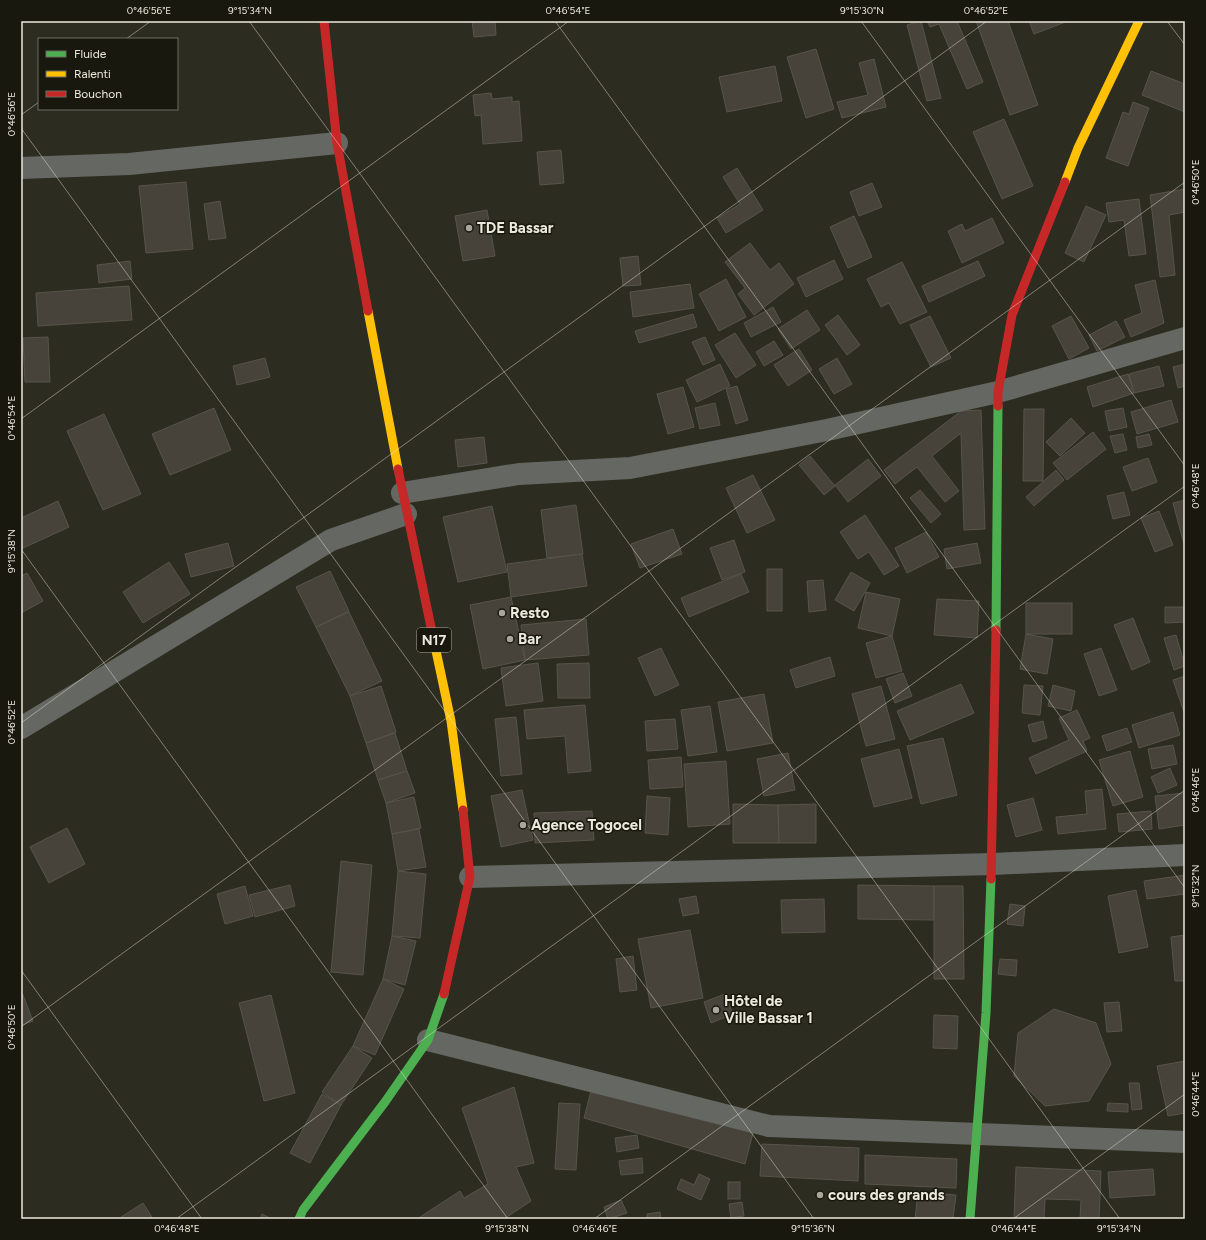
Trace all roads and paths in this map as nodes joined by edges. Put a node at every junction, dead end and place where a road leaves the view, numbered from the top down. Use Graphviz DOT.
graph roads {
  1 [pos="324,21"];
  2 [pos="1138,21"];
  3 [pos="337,143"];
  4 [pos="21,168"];
  5 [pos="1185,338"];
  6 [pos="998,392"];
  7 [pos="402,493"];
  8 [pos="406,514"];
  9 [pos="21,728"];
  10 [pos="1185,855"];
  11 [pos="993,864"];
  12 [pos="470,877"];
  13 [pos="428,1040"];
  14 [pos="979,1133"];
  15 [pos="1185,1142"];
  16 [pos="299,1219"];
  17 [pos="970,1219"];
  1 -- 3 [label="main road, N17"];
  2 -- 6 [label="main road"];
  3 -- 4 [label="street"];
  3 -- 7 [label="main road, N17"];
  5 -- 6 [label="street"];
  6 -- 7 [label="street"];
  6 -- 11 [label="main road"];
  7 -- 8 [label="main road, N17"];
  8 -- 9 [label="street"];
  8 -- 12 [label="main road, N17"];
  10 -- 11 [label="street"];
  11 -- 12 [label="street"];
  11 -- 14 [label="main road"];
  12 -- 13 [label="main road, N17"];
  13 -- 14 [label="street"];
  13 -- 16 [label="main road, N17"];
  14 -- 15 [label="street"];
  14 -- 17 [label="main road"];
}
